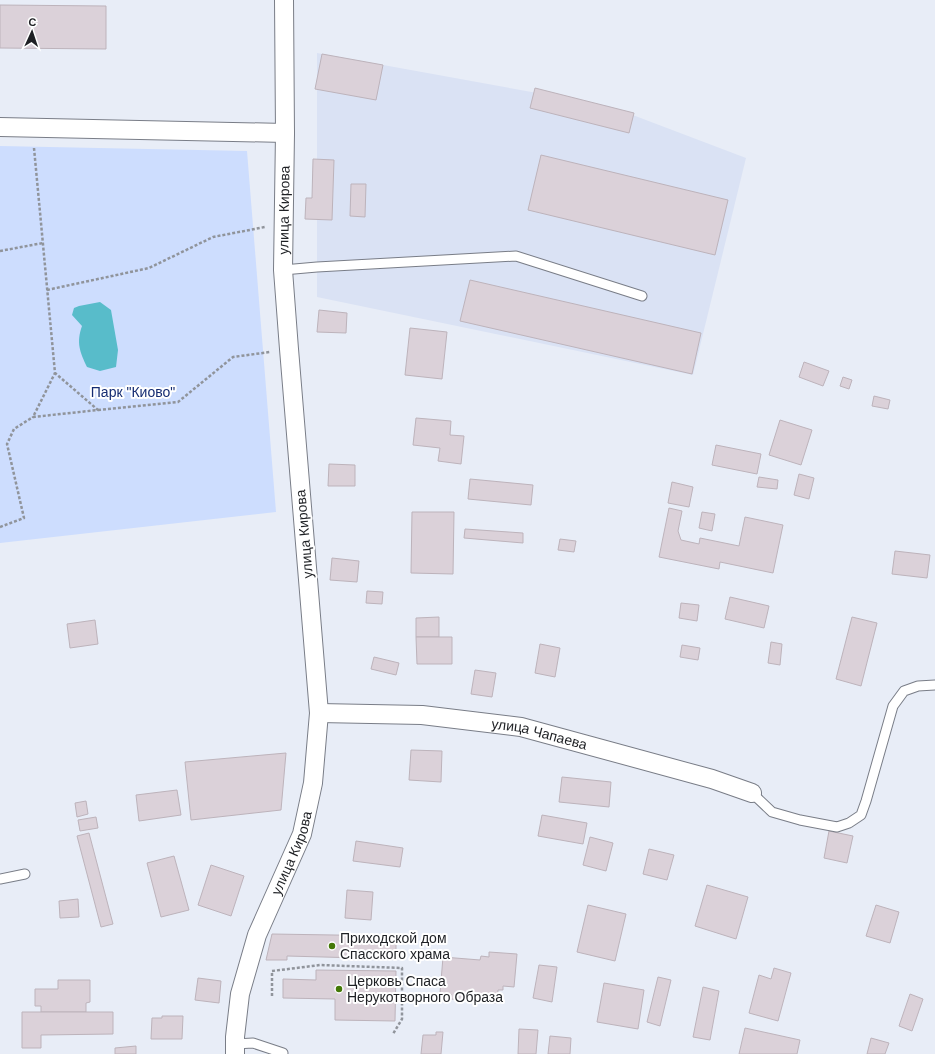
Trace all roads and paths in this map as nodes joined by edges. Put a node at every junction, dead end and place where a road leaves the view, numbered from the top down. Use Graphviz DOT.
graph roads {
  1 [pos="284,0"];
  2 [pos="0,127"];
  3 [pos="32,127"];
  4 [pos="285,133"];
  5 [pos="284,224"];
  6 [pos="43,243"];
  7 [pos="0,251"];
  8 [pos="283,270"];
  9 [pos="47,290"];
  10 [pos="642,296"];
  11 [pos="289,349"];
  12 [pos="55,373"];
  13 [pos="98,410"];
  14 [pos="33,417"];
  15 [pos="0,527"];
  16 [pos="935,685"];
  17 [pos="320,713"];
  18 [pos="752,793"];
  19 [pos="25,874"];
  20 [pos="0,879"];
  21 [pos="272,996"];
  22 [pos="393,1034"];
  23 [pos="235,1049"];
  24 [pos="283,1054"];
  1 -- 4 [label="street, улица Кирова"];
  2 -- 3 [label="street"];
  3 -- 4 [label="street"];
  3 -- 6 [label="path"];
  4 -- 5 [label="street, улица Кирова"];
  5 -- 8 [label="street, улица Кирова"];
  5 -- 9 [label="path"];
  6 -- 7 [label="path"];
  6 -- 9 [label="path"];
  8 -- 10 [label="lane"];
  8 -- 11 [label="street, улица Кирова"];
  9 -- 12 [label="path"];
  11 -- 13 [label="path"];
  11 -- 17 [label="street, улица Кирова"];
  12 -- 13 [label="path"];
  12 -- 14 [label="path"];
  13 -- 14 [label="path"];
  14 -- 15 [label="path"];
  16 -- 18 [label="lane"];
  17 -- 18 [label="street, улица Чапаева"];
  17 -- 23 [label="street, улица Кирова"];
  19 -- 20 [label="lane"];
  21 -- 22 [label="path"];
  23 -- 24 [label="lane"];
}
